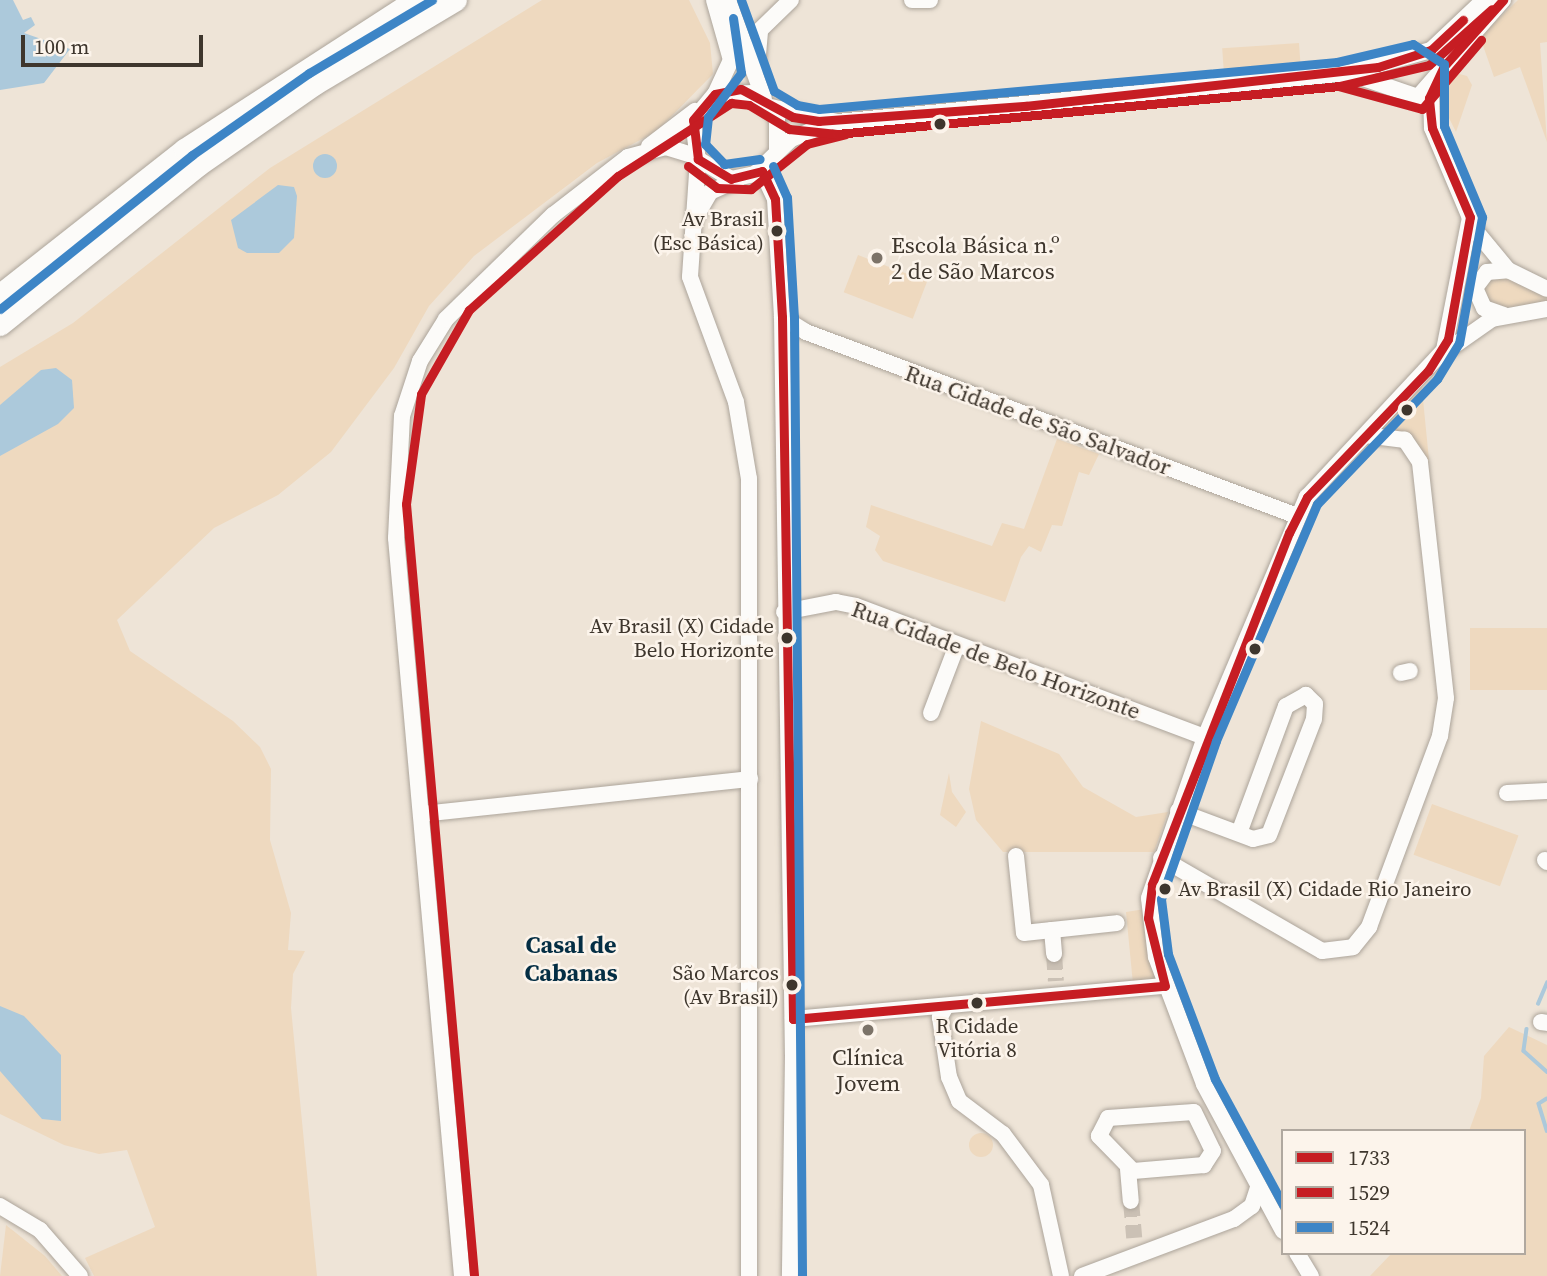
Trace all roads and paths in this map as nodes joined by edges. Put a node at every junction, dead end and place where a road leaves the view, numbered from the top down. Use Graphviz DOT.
graph roads {
  1 [pos="414,0"];
  2 [pos="456,0"];
  3 [pos="715,0"];
  4 [pos="728,0"];
  5 [pos="791,0"];
  6 [pos="912,0"];
  7 [pos="930,0"];
  8 [pos="1484,0"];
  9 [pos="1503,0"];
  10 [pos="1406,59"];
  11 [pos="1348,73"];
  12 [pos="1432,86"];
  13 [pos="1401,93"];
  14 [pos="715,94"];
  15 [pos="765,99"];
  16 [pos="702,104"];
  17 [pos="837,122"];
  18 [pos="777,150"];
  19 [pos="638,153"];
  20 [pos="697,158"];
  21 [pos="762,171"];
  22 [pos="741,179"];
  23 [pos="1470,217"];
  24 [pos="692,225"];
  25 [pos="1508,270"];
  26 [pos="1547,289"];
  27 [pos="0,294"];
  28 [pos="1547,309"];
  29 [pos="1504,315"];
  30 [pos="782,317"];
  31 [pos="0,325"];
  32 [pos="1439,359"];
  33 [pos="1367,435"];
  34 [pos="1297,516"];
  35 [pos="784,612"];
  36 [pos="957,645"];
  37 [pos="931,713"];
  38 [pos="1205,737"];
  39 [pos="750,779"];
  40 [pos="1547,791"];
  41 [pos="1507,793"];
  42 [pos="1178,811"];
  43 [pos="422,814"];
  44 [pos="1239,833"];
  45 [pos="1016,856"];
  46 [pos="1161,858"];
  47 [pos="1117,923"];
  48 [pos="1052,930"];
  49 [pos="1054,954"];
  50 [pos="1165,986"];
  51 [pos="946,1006"];
  52 [pos="793,1019"];
  53 [pos="1128,1168"];
  54 [pos="1258,1188"];
  55 [pos="1131,1202"];
  56 [pos="0,1206"];
  57 [pos="1281,1228"];
  58 [pos="1298,1255"];
  59 [pos="80,1276"];
  60 [pos="462,1276"];
  61 [pos="749,1276"];
  62 [pos="790,1276"];
  63 [pos="1060,1276"];
  64 [pos="1082,1276"];
  65 [pos="1311,1276"];
  1 -- 27 [label="main road"];
  2 -- 31 [label="main road"];
  3 -- 14 [label="street"];
  4 -- 15 [label="street"];
  5 -- 15 [label="street"];
  6 -- 7 [label="street"];
  8 -- 10 [label="street"];
  9 -- 12 [label="street"];
  10 -- 11 [label="street"];
  10 -- 12 [label="street"];
  10 -- 13 [label="street"];
  11 -- 13 [label="street"];
  11 -- 17 [label="street"];
  12 -- 13 [label="street"];
  12 -- 23 [label="street"];
  14 -- 15 [label="street"];
  14 -- 16 [label="street"];
  15 -- 17 [label="street"];
  15 -- 18 [label="street"];
  16 -- 19 [label="street"];
  16 -- 20 [label="street"];
  17 -- 18 [label="street"];
  18 -- 21 [label="street"];
  19 -- 20 [label="street"];
  19 -- 43 [label="street"];
  20 -- 22 [label="street"];
  20 -- 24 [label="street"];
  21 -- 22 [label="street"];
  21 -- 30 [label="street"];
  22 -- 24 [label="street"];
  23 -- 25 [label="street"];
  23 -- 32 [label="street"];
  24 -- 39 [label="street"];
  25 -- 26 [label="street"];
  25 -- 29 [label="street"];
  28 -- 29 [label="street"];
  29 -- 32 [label="street"];
  30 -- 34 [label="street, Rua Cidade de São Salvador"];
  30 -- 35 [label="street"];
  32 -- 33 [label="street"];
  33 -- 34 [label="street"];
  33 -- 46 [label="street"];
  34 -- 38 [label="street"];
  35 -- 36 [label="street, Rua Cidade de Belo Horizonte"];
  35 -- 52 [label="street"];
  36 -- 37 [label="street"];
  36 -- 38 [label="street, Rua Cidade de Belo Horizonte"];
  38 -- 42 [label="street"];
  39 -- 43 [label="street"];
  39 -- 61 [label="street"];
  40 -- 41 [label="street"];
  42 -- 44 [label="street"];
  42 -- 46 [label="street"];
  43 -- 60 [label="street"];
  44 -- 44 [label="street"];
  45 -- 48 [label="street"];
  46 -- 50 [label="street"];
  47 -- 48 [label="street"];
  48 -- 49 [label="street"];
  50 -- 51 [label="street"];
  50 -- 54 [label="street"];
  51 -- 52 [label="street"];
  51 -- 63 [label="street"];
  52 -- 62 [label="street"];
  53 -- 53 [label="street"];
  53 -- 55 [label="street"];
  54 -- 57 [label="street"];
  54 -- 64 [label="street"];
  56 -- 59 [label="street"];
  58 -- 65 [label="street"];
}
